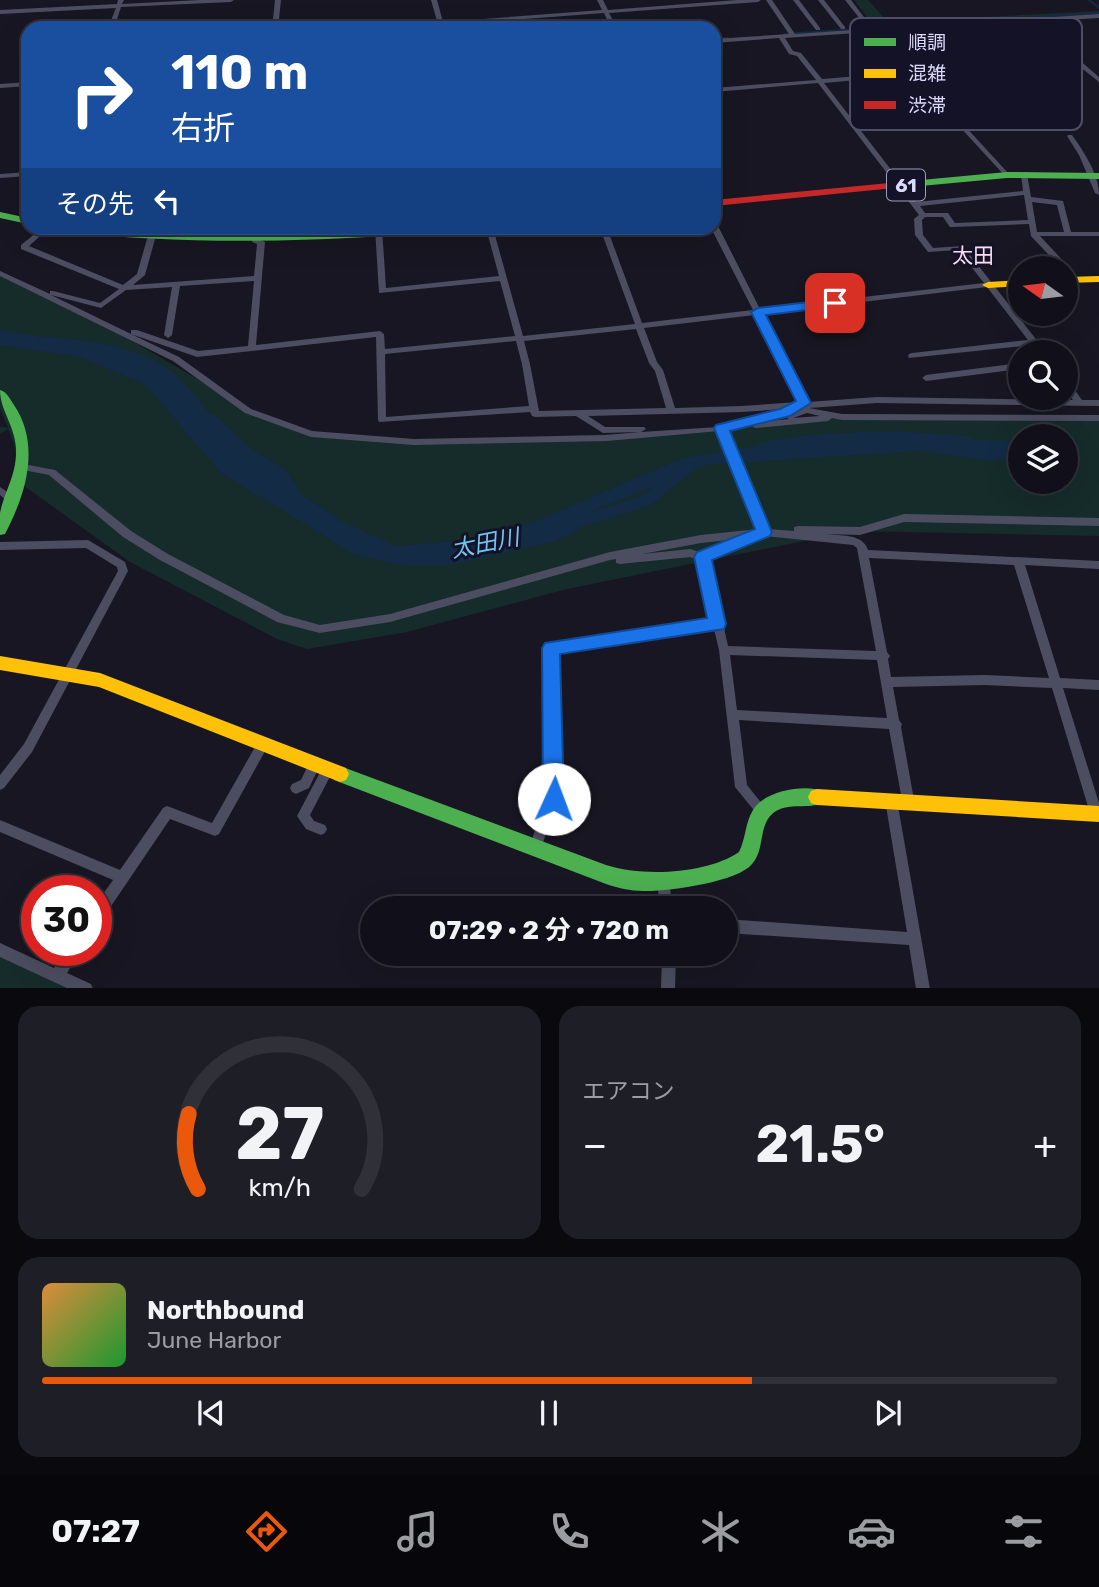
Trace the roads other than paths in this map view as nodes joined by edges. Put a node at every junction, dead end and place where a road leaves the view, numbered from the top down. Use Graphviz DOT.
graph roads {
  1 [pos="231,0"];
  2 [pos="278,0"];
  3 [pos="434,0"];
  4 [pos="600,0"];
  5 [pos="758,0"];
  6 [pos="769,0"];
  7 [pos="796,0"];
  8 [pos="821,0"];
  9 [pos="848,0"];
  10 [pos="120,3"];
  11 [pos="0,12"];
  12 [pos="605,12"];
  13 [pos="1099,16"];
  14 [pos="863,18"];
  15 [pos="1064,18"];
  16 [pos="114,21"];
  17 [pos="276,21"];
  18 [pos="439,21"];
  19 [pos="499,21"];
  20 [pos="610,21"];
  21 [pos="843,27"];
  22 [pos="850,27"];
  23 [pos="818,29"];
  24 [pos="850,30"];
  25 [pos="791,34"];
  26 [pos="781,37"];
  27 [pos="721,41"];
  28 [pos="1082,66"];
  29 [pos="850,78"];
  30 [pos="1099,80"];
  31 [pos="820,81"];
  32 [pos="21,85"];
  33 [pos="0,86"];
  34 [pos="721,89"];
  35 [pos="850,120"];
  36 [pos="858,130"];
  37 [pos="966,130"];
  38 [pos="1070,136"];
  39 [pos="21,174"];
  40 [pos="1024,174"];
  41 [pos="1007,175"];
  42 [pos="0,176"];
  43 [pos="1095,176"];
  44 [pos="901,185"];
  45 [pos="1099,193"];
  46 [pos="1027,196"];
  47 [pos="721,203"];
  48 [pos="915,204"];
  49 [pos="0,215"];
  50 [pos="923,215"];
  51 [pos="21,220"];
  52 [pos="1032,222"];
  53 [pos="1034,234"];
  54 [pos="1068,234"];
  55 [pos="1099,234"];
  56 [pos="38,235"];
  57 [pos="118,235"];
  58 [pos="298,235"];
  59 [pos="378,235"];
  60 [pos="493,235"];
  61 [pos="606,235"];
  62 [pos="719,235"];
  63 [pos="258,237"];
  64 [pos="151,239"];
  65 [pos="1054,256"];
  66 [pos="0,274"];
  67 [pos="258,278"];
  68 [pos="504,278"];
  69 [pos="1099,279"];
  70 [pos="1078,280"];
  71 [pos="176,284"];
  72 [pos="1008,284"];
  73 [pos="988,285"];
  74 [pos="32,288"];
  75 [pos="124,288"];
  76 [pos="758,312"];
  77 [pos="641,325"];
  78 [pos="114,326"];
  79 [pos="168,335"];
  80 [pos="518,338"];
  81 [pos="1031,340"];
  82 [pos="1008,345"];
  83 [pos="251,348"];
  84 [pos="381,352"];
  85 [pos="912,356"];
  86 [pos="1008,368"];
  87 [pos="926,378"];
  88 [pos="0,394"];
  89 [pos="1078,400"];
  90 [pos="804,403"];
  91 [pos="1080,403"];
  92 [pos="1099,403"];
  93 [pos="534,409"];
  94 [pos="671,409"];
  95 [pos="578,413"];
  96 [pos="842,416"];
  97 [pos="1099,418"];
  98 [pos="754,420"];
  99 [pos="722,429"];
  100 [pos="23,467"];
  101 [pos="0,490"];
  102 [pos="13,501"];
  103 [pos="1099,522"];
  104 [pos="0,530"];
  105 [pos="761,531"];
  106 [pos="787,531"];
  107 [pos="0,546"];
  108 [pos="863,554"];
  109 [pos="703,557"];
  110 [pos="598,560"];
  111 [pos="1018,561"];
  112 [pos="1099,565"];
  113 [pos="717,624"];
  114 [pos="724,650"];
  115 [pos="884,656"];
  116 [pos="0,663"];
  117 [pos="67,673"];
  118 [pos="888,682"];
  119 [pos="1055,682"];
  120 [pos="1099,685"];
  121 [pos="733,715"];
  122 [pos="896,724"];
  123 [pos="263,744"];
  124 [pos="321,766"];
  125 [pos="0,784"];
  126 [pos="296,788"];
  127 [pos="891,800"];
  128 [pos="908,800"];
  129 [pos="761,810"];
  130 [pos="1097,813"];
  131 [pos="0,826"];
  132 [pos="321,829"];
  133 [pos="535,849"];
  134 [pos="122,877"];
  135 [pos="663,881"];
  136 [pos="112,892"];
  137 [pos="665,896"];
  138 [pos="738,927"];
  139 [pos="915,939"];
  140 [pos="0,950"];
  141 [pos="63,966"];
  142 [pos="669,966"];
  143 [pos="57,975"];
  144 [pos="84,988"];
  145 [pos="668,988"];
  146 [pos="923,988"];
  1 -- 10 [label="street"];
  2 -- 17 [label="street"];
  3 -- 18 [label="street"];
  4 -- 12 [label="street"];
  5 -- 12 [label="street"];
  6 -- 25 [label="street"];
  7 -- 23 [label="street"];
  8 -- 21 [label="street"];
  9 -- 14 [label="street"];
  10 -- 11 [label="street"];
  10 -- 16 [label="street"];
  12 -- 19 [label="street"];
  12 -- 20 [label="street"];
  13 -- 15 [label="street"];
  21 -- 22 [label="street"];
  21 -- 23 [label="street"];
  23 -- 25 [label="street"];
  24 -- 25 [label="street"];
  25 -- 26 [label="street"];
  26 -- 27 [label="street"];
  26 -- 31 [label="street"];
  28 -- 30 [label="street"];
  29 -- 31 [label="street"];
  31 -- 34 [label="street"];
  31 -- 35 [label="street"];
  32 -- 33 [label="street"];
  36 -- 44 [label="street"];
  37 -- 41 [label="street"];
  38 -- 43 [label="street"];
  39 -- 42 [label="street"];
  40 -- 41 [label="main road, 61"];
  40 -- 43 [label="main road, 61"];
  40 -- 46 [label="street"];
  41 -- 44 [label="main road, 61"];
  43 -- 45 [label="street"];
  44 -- 47 [label="main road, 61"];
  44 -- 48 [label="street"];
  46 -- 48 [label="street"];
  46 -- 52 [label="street"];
  46 -- 54 [label="street"];
  48 -- 50 [label="street"];
  49 -- 51 [label="main road"];
  50 -- 52 [label="street"];
  50 -- 73 [label="street"];
  52 -- 53 [label="street"];
  53 -- 54 [label="street"];
  53 -- 65 [label="street"];
  54 -- 55 [label="street"];
  56 -- 75 [label="street"];
  57 -- 64 [label="main road"];
  58 -- 63 [label="main road"];
  59 -- 68 [label="street"];
  60 -- 68 [label="street"];
  61 -- 77 [label="street"];
  62 -- 76 [label="street"];
  63 -- 64 [label="main road"];
  63 -- 67 [label="street"];
  64 -- 75 [label="street"];
  66 -- 74 [label="street"];
  67 -- 71 [label="street"];
  67 -- 83 [label="street"];
  68 -- 80 [label="street"];
  69 -- 70 [label="main road"];
  71 -- 75 [label="street"];
  71 -- 79 [label="street"];
  72 -- 73 [label="main road"];
  73 -- 76 [label="street"];
  73 -- 81 [label="street"];
  74 -- 75 [label="street"];
  74 -- 78 [label="street"];
  76 -- 77 [label="street"];
  76 -- 90 [label="street"];
  77 -- 80 [label="street"];
  77 -- 94 [label="street"];
  78 -- 83 [label="street"];
  78 -- 99 [label="street"];
  80 -- 84 [label="street"];
  80 -- 93 [label="street"];
  82 -- 85 [label="street"];
  83 -- 84 [label="street"];
  84 -- 93 [label="street"];
  86 -- 87 [label="street"];
  88 -- 100 [label="main road"];
  89 -- 91 [label="street"];
  90 -- 91 [label="street"];
  90 -- 94 [label="street"];
  90 -- 98 [label="street"];
  91 -- 92 [label="street"];
  93 -- 95 [label="street"];
  94 -- 95 [label="street"];
  95 -- 99 [label="street"];
  96 -- 97 [label="street"];
  96 -- 98 [label="street"];
  96 -- 99 [label="street"];
  98 -- 99 [label="street"];
  99 -- 105 [label="street"];
  100 -- 102 [label="main road"];
  100 -- 110 [label="street"];
  101 -- 102 [label="street"];
  102 -- 104 [label="main road"];
  103 -- 106 [label="street"];
  105 -- 106 [label="street"];
  105 -- 109 [label="street"];
  105 -- 110 [label="street"];
  106 -- 108 [label="street"];
  107 -- 117 [label="street"];
  108 -- 111 [label="street"];
  108 -- 115 [label="street"];
  109 -- 110 [label="street"];
  109 -- 113 [label="street"];
  111 -- 112 [label="street"];
  111 -- 119 [label="street"];
  113 -- 114 [label="street"];
  113 -- 133 [label="street"];
  114 -- 115 [label="street"];
  114 -- 121 [label="street"];
  115 -- 118 [label="street"];
  116 -- 117 [label="main road"];
  117 -- 123 [label="main road"];
  117 -- 125 [label="street"];
  118 -- 119 [label="street"];
  118 -- 122 [label="street"];
  119 -- 120 [label="street"];
  119 -- 130 [label="street"];
  121 -- 122 [label="street"];
  121 -- 129 [label="street"];
  122 -- 128 [label="street"];
  123 -- 124 [label="main road"];
  123 -- 134 [label="street"];
  124 -- 126 [label="street"];
  124 -- 132 [label="street"];
  124 -- 133 [label="main road"];
  127 -- 128 [label="main road"];
  127 -- 129 [label="main road"];
  127 -- 139 [label="street"];
  128 -- 130 [label="main road"];
  129 -- 135 [label="main road"];
  131 -- 134 [label="street"];
  133 -- 135 [label="main road"];
  134 -- 136 [label="street"];
  135 -- 137 [label="street"];
  138 -- 139 [label="street"];
  139 -- 146 [label="street"];
  140 -- 143 [label="street"];
  141 -- 143 [label="street"];
  142 -- 145 [label="street"];
  143 -- 144 [label="street"];
}
